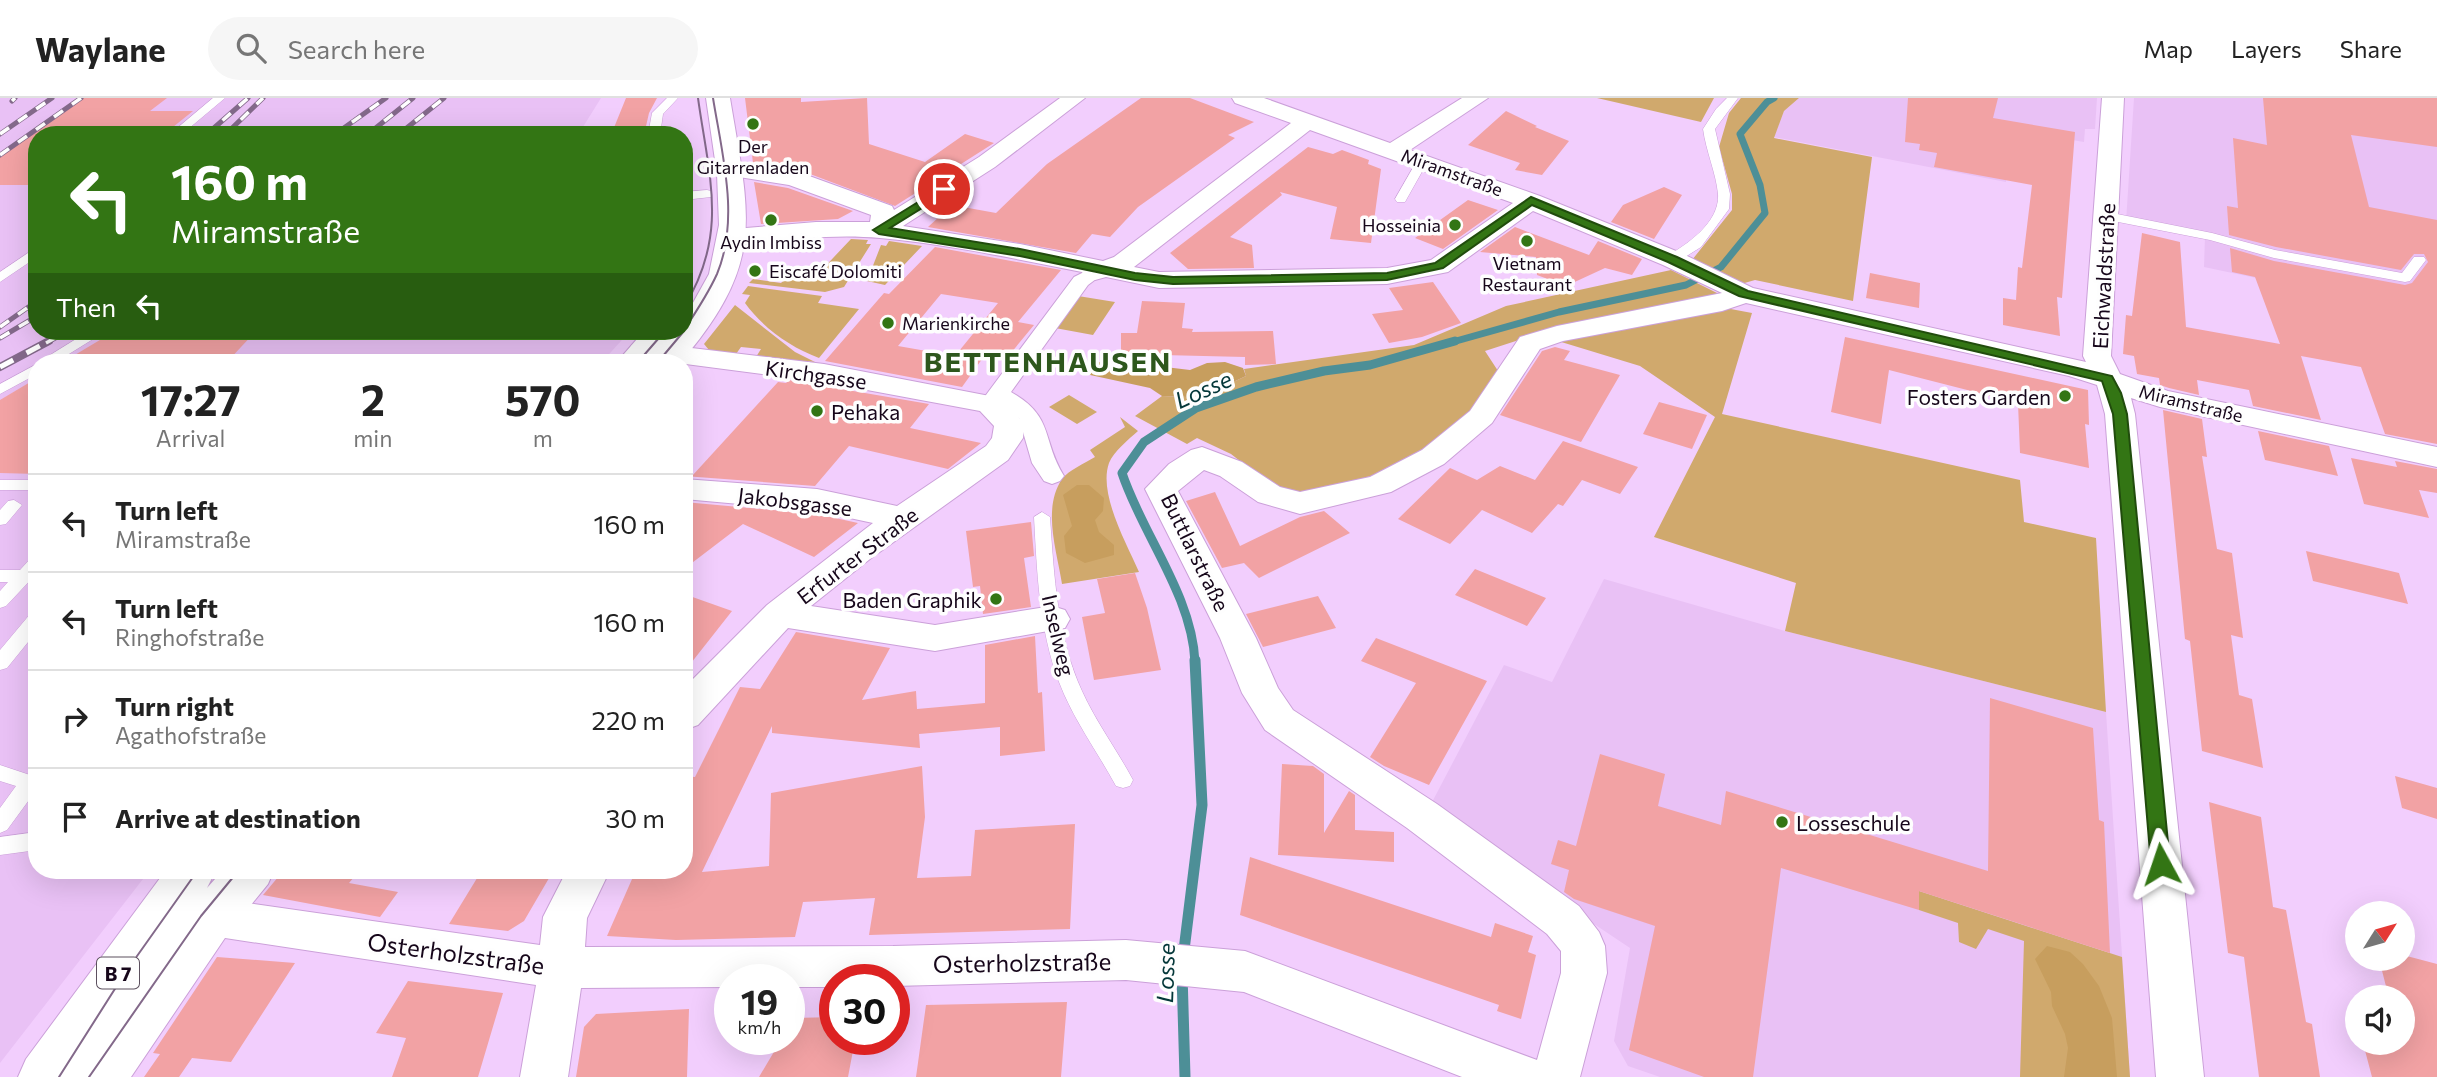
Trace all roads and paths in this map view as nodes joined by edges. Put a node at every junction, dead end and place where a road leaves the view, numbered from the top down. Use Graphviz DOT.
graph roads {
  1 [pos="220,98"];
  2 [pos="673,98"];
  3 [pos="692,98"];
  4 [pos="718,98"];
  5 [pos="1074,98"];
  6 [pos="1243,98"];
  7 [pos="1477,98"];
  8 [pos="1733,98"];
  9 [pos="2113,98"];
  10 [pos="1307,121"];
  11 [pos="185,126"];
  12 [pos="656,126"];
  13 [pos="1392,150"];
  14 [pos="1422,161"];
  15 [pos="728,169"];
  16 [pos="696,195"];
  17 [pos="1401,199"];
  18 [pos="1531,201"];
  19 [pos="2107,216"];
  20 [pos="879,230"];
  21 [pos="720,238"];
  22 [pos="28,258"];
  23 [pos="2419,260"];
  24 [pos="1678,262"];
  25 [pos="1098,271"];
  26 [pos="0,278"];
  27 [pos="693,285"];
  28 [pos="1738,291"];
  29 [pos="693,313"];
  30 [pos="84,340"];
  31 [pos="650,347"];
  32 [pos="60,354"];
  33 [pos="28,373"];
  34 [pos="2107,378"];
  35 [pos="0,390"];
  36 [pos="993,399"];
  37 [pos="2437,457"];
  38 [pos="1052,476"];
  39 [pos="0,485"];
  40 [pos="28,485"];
  41 [pos="693,490"];
  42 [pos="14,505"];
  43 [pos="1042,517"];
  44 [pos="905,519"];
  45 [pos="0,520"];
  46 [pos="28,572"];
  47 [pos="0,576"];
  48 [pos="24,576"];
  49 [pos="0,602"];
  50 [pos="780,614"];
  51 [pos="1052,619"];
  52 [pos="28,629"];
  53 [pos="0,663"];
  54 [pos="693,704"];
  55 [pos="0,773"];
  56 [pos="1124,780"];
  57 [pos="28,781"];
  58 [pos="28,788"];
  59 [pos="0,824"];
  60 [pos="28,842"];
  61 [pos="0,846"];
  62 [pos="186,879"];
  63 [pos="244,879"];
  64 [pos="584,879"];
  65 [pos="161,911"];
  66 [pos="212,917"];
  67 [pos="561,968"];
  68 [pos="45,1077"];
  69 [pos="100,1077"];
  70 [pos="544,1077"];
  71 [pos="1522,1077"];
  72 [pos="1556,1077"];
  73 [pos="2180,1077"];
  1 -- 11 [label="lane"];
  2 -- 12 [label="lane"];
  3 -- 16 [label="main road"];
  4 -- 15 [label="main road"];
  5 -- 20 [label="street"];
  6 -- 10 [label="street, Miramstraße"];
  7 -- 13 [label="street, Miramstraße"];
  8 -- 24 [label="lane"];
  9 -- 19 [label="street, Eichwaldstraße"];
  10 -- 13 [label="street, Miramstraße"];
  10 -- 25 [label="street"];
  13 -- 14 [label="street, Miramstraße"];
  14 -- 17 [label="lane"];
  14 -- 18 [label="street, Miramstraße"];
  15 -- 20 [label="street"];
  15 -- 21 [label="main road"];
  16 -- 21 [label="main road"];
  18 -- 24 [label="street, Miramstraße"];
  18 -- 25 [label="street"];
  19 -- 23 [label="lane"];
  19 -- 34 [label="street, Eichwaldstraße"];
  20 -- 21 [label="street"];
  20 -- 25 [label="street"];
  21 -- 27 [label="main road"];
  21 -- 29 [label="main road"];
  22 -- 26 [label="lane"];
  24 -- 28 [label="street, Miramstraße"];
  25 -- 36 [label="street"];
  28 -- 34 [label="street, Miramstraße"];
  28 -- 72 [label="street, Buttlarstraße"];
  30 -- 32 [label="lane"];
  31 -- 36 [label="street, Kirchgasse"];
  33 -- 35 [label="lane"];
  34 -- 37 [label="street, Miramstraße"];
  34 -- 73 [label="street, Eichwaldstraße"];
  36 -- 38 [label="street"];
  36 -- 44 [label="street, Erfurter Straße"];
  39 -- 40 [label="lane"];
  41 -- 44 [label="street, Jakobsgasse"];
  42 -- 45 [label="lane"];
  43 -- 51 [label="lane, Inselweg"];
  44 -- 50 [label="street, Erfurter Straße"];
  46 -- 48 [label="lane"];
  47 -- 48 [label="lane"];
  48 -- 49 [label="lane"];
  50 -- 51 [label="street"];
  50 -- 54 [label="street, Erfurter Straße"];
  51 -- 56 [label="lane, Inselweg"];
  52 -- 53 [label="lane"];
  55 -- 57 [label="lane"];
  58 -- 59 [label="lane"];
  60 -- 61 [label="lane"];
  62 -- 65 [label="main road, B 7"];
  63 -- 66 [label="main road, B 7"];
  64 -- 67 [label="street"];
  65 -- 66 [label="main road"];
  65 -- 68 [label="main road, B 7"];
  66 -- 67 [label="street, Osterholzstraße"];
  66 -- 69 [label="main road, B 7"];
  67 -- 70 [label="street"];
  67 -- 71 [label="street, Osterholzstraße"];
}
